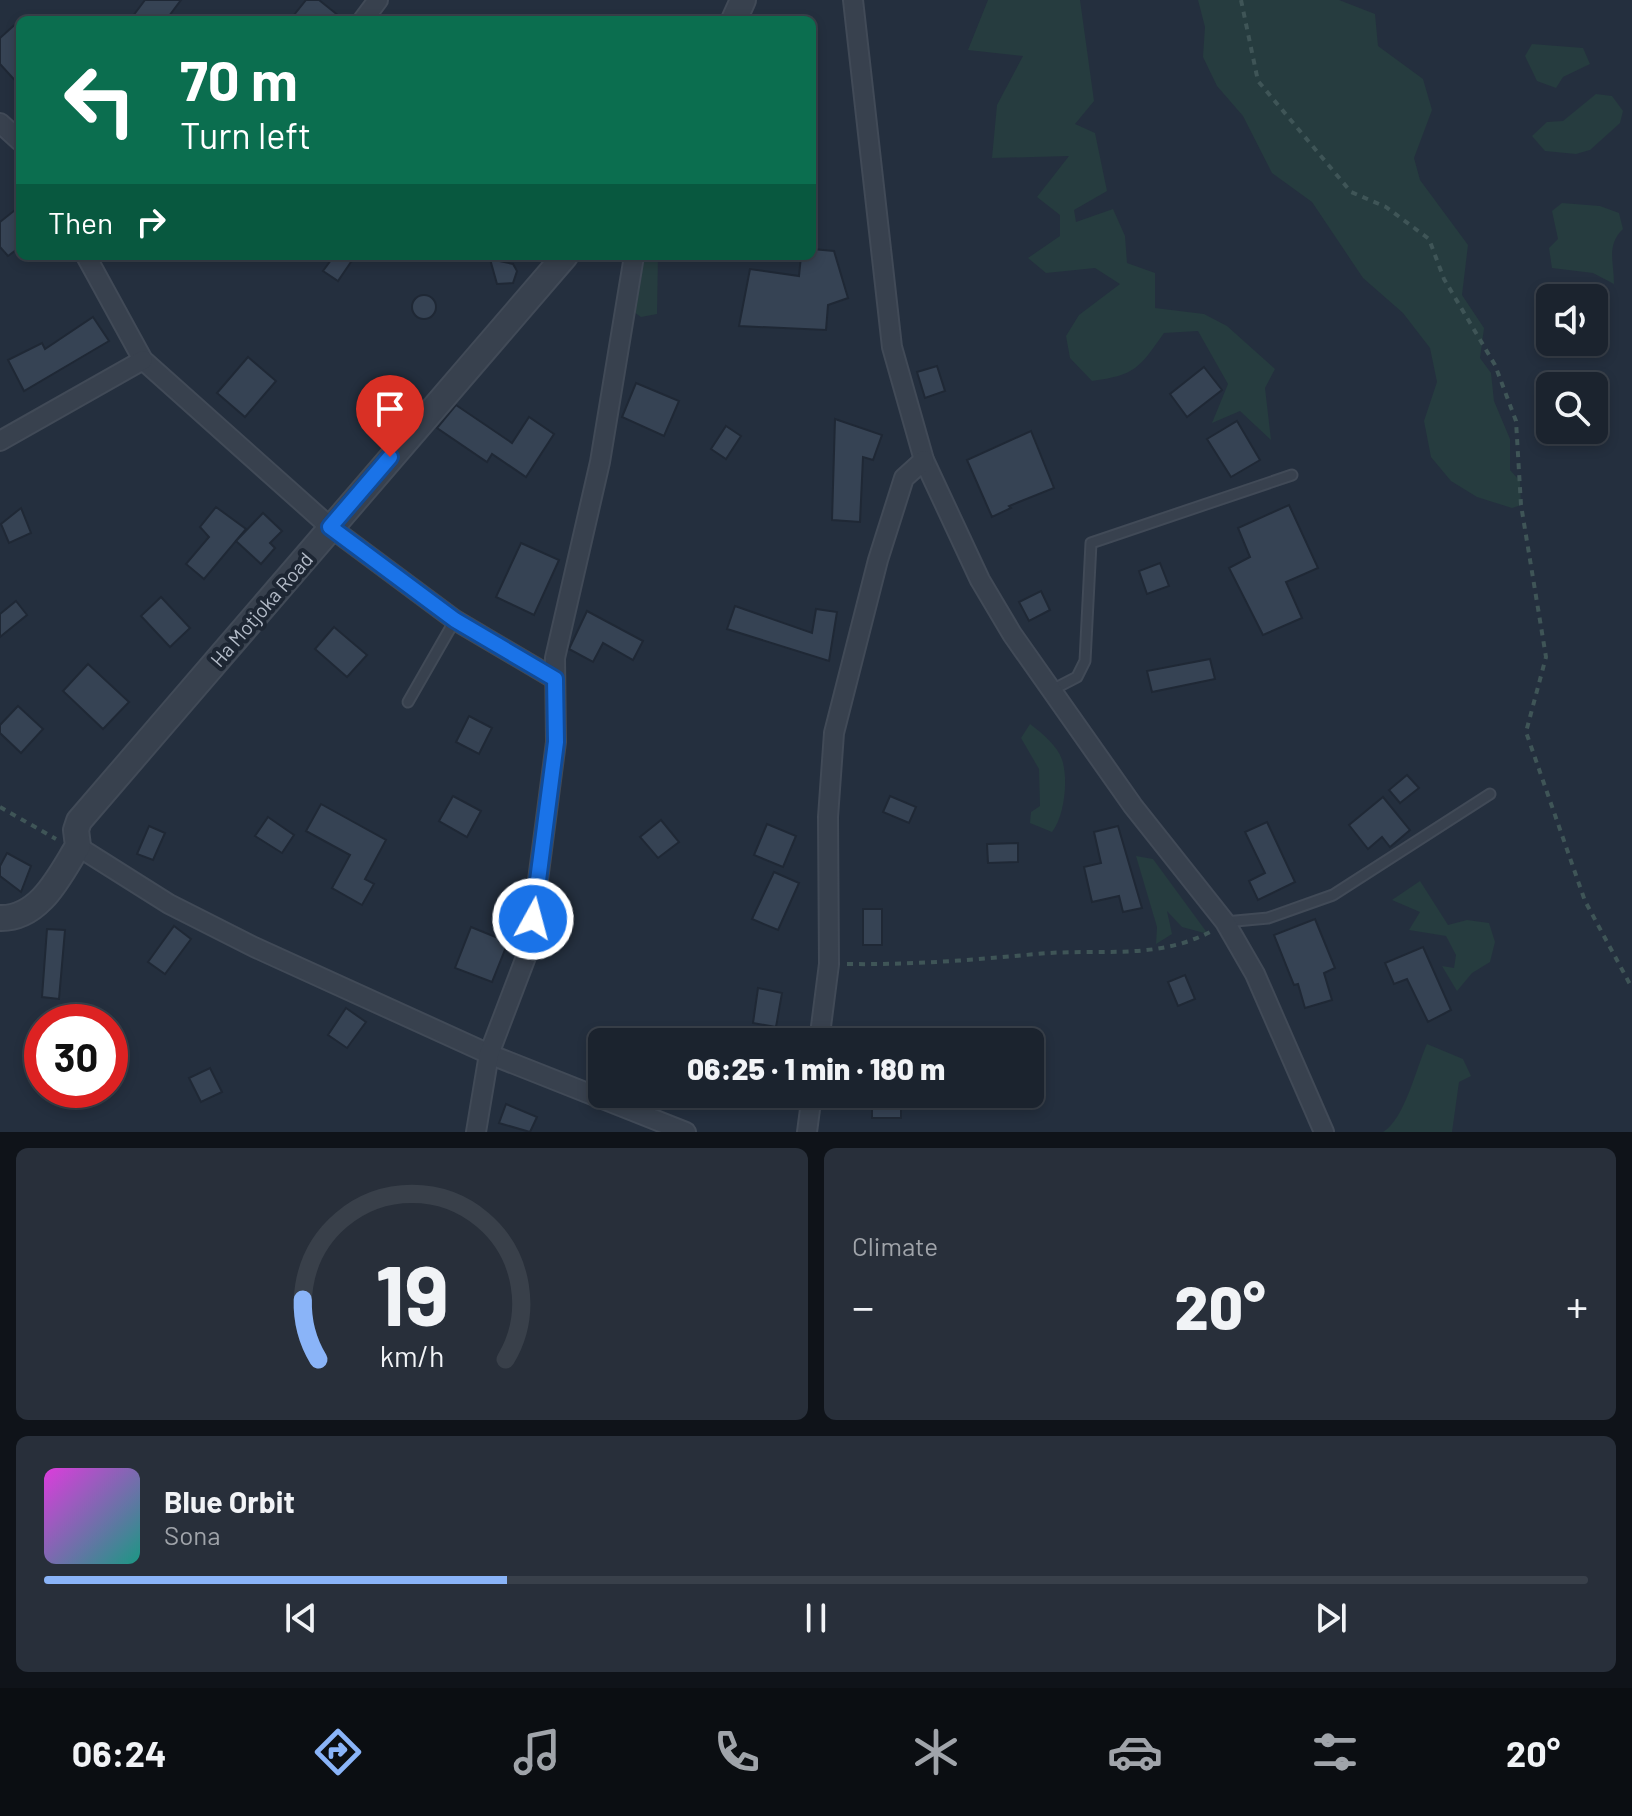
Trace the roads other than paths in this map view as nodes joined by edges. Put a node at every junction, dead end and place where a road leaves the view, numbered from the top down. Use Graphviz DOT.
graph roads {
  1 [pos="853,0"];
  2 [pos="0,123"];
  3 [pos="16,137"];
  4 [pos="88,260"];
  5 [pos="562,260"];
  6 [pos="633,260"];
  7 [pos="143,360"];
  8 [pos="0,441"];
  9 [pos="924,460"];
  10 [pos="1292,475"];
  11 [pos="330,527"];
  12 [pos="455,620"];
  13 [pos="555,679"];
  14 [pos="1050,691"];
  15 [pos="408,702"];
  16 [pos="1490,794"];
  17 [pos="77,846"];
  18 [pos="0,918"];
  19 [pos="1225,922"];
  20 [pos="821,1028"];
  21 [pos="489,1054"];
  22 [pos="810,1108"];
  23 [pos="476,1132"];
  24 [pos="686,1132"];
  25 [pos="807,1132"];
  26 [pos="1324,1132"];
  1 -- 9 [label="street"];
  2 -- 3 [label="street"];
  4 -- 7 [label="street"];
  5 -- 11 [label="street, Ha Motjoka Road"];
  6 -- 13 [label="street"];
  7 -- 8 [label="street"];
  7 -- 11 [label="street"];
  9 -- 14 [label="street"];
  9 -- 20 [label="street"];
  10 -- 14 [label="lane"];
  11 -- 12 [label="street"];
  11 -- 17 [label="street, Ha Motjoka Road"];
  12 -- 13 [label="street"];
  12 -- 15 [label="lane"];
  13 -- 21 [label="street"];
  14 -- 19 [label="street"];
  16 -- 19 [label="lane"];
  17 -- 18 [label="street, Ha Motjoka Road"];
  17 -- 21 [label="street"];
  19 -- 26 [label="street"];
  21 -- 23 [label="street"];
  21 -- 24 [label="street"];
  22 -- 25 [label="street"];
}
